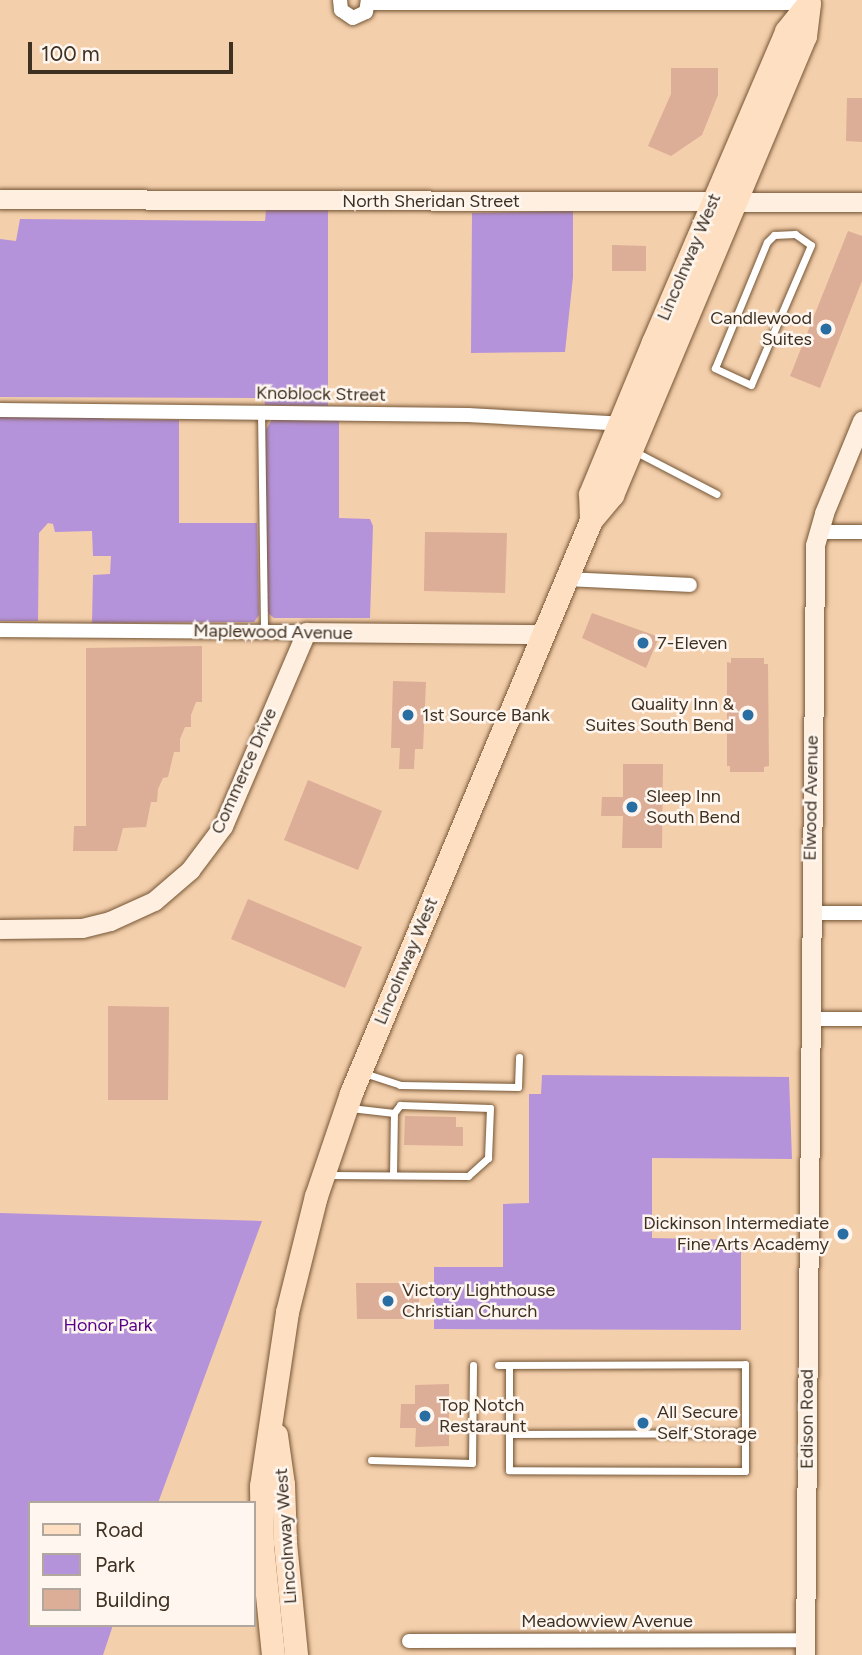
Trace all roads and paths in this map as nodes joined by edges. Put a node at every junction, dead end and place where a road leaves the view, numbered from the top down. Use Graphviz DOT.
graph roads {
  1 [pos="340,0"];
  2 [pos="810,1"];
  3 [pos="368,2"];
  4 [pos="0,199"];
  5 [pos="724,201"];
  6 [pos="862,202"];
  7 [pos="795,234"];
  8 [pos="0,410"];
  9 [pos="261,412"];
  10 [pos="862,421"];
  11 [pos="630,424"];
  12 [pos="631,449"];
  13 [pos="717,494"];
  14 [pos="591,520"];
  15 [pos="818,532"];
  16 [pos="862,532"];
  17 [pos="568,579"];
  18 [pos="690,585"];
  19 [pos="0,630"];
  20 [pos="264,631"];
  21 [pos="306,632"];
  22 [pos="545,634"];
  23 [pos="810,913"];
  24 [pos="862,913"];
  25 [pos="0,929"];
  26 [pos="810,1019"];
  27 [pos="862,1019"];
  28 [pos="519,1057"];
  29 [pos="360,1072"];
  30 [pos="346,1108"];
  31 [pos="394,1113"];
  32 [pos="323,1175"];
  33 [pos="393,1175"];
  34 [pos="809,1184"];
  35 [pos="498,1364"];
  36 [pos="509,1364"];
  37 [pos="473,1365"];
  38 [pos="273,1418"];
  39 [pos="745,1433"];
  40 [pos="509,1434"];
  41 [pos="371,1460"];
  42 [pos="409,1641"];
  43 [pos="805,1648"];
  44 [pos="273,1655"];
  45 [pos="296,1655"];
  1 -- 3 [label="street"];
  2 -- 3 [label="street"];
  2 -- 5 [label="main road, Lincolnway West"];
  4 -- 5 [label="street, North Sheridan Street"];
  5 -- 6 [label="street, North Sheridan Street"];
  5 -- 11 [label="main road, Lincolnway West"];
  7 -- 7 [label="lane"];
  8 -- 9 [label="street, Knoblock Street"];
  9 -- 11 [label="street, Knoblock Street"];
  9 -- 20 [label="lane"];
  10 -- 15 [label="street, Elwood Avenue"];
  11 -- 12 [label="main road, Lincolnway West"];
  11 -- 14 [label="main road, Lincolnway West"];
  12 -- 13 [label="lane"];
  12 -- 14 [label="main road, Lincolnway West"];
  14 -- 17 [label="main road, Lincolnway West"];
  15 -- 16 [label="street"];
  15 -- 23 [label="street, Elwood Avenue"];
  17 -- 18 [label="street"];
  17 -- 22 [label="main road, Lincolnway West"];
  19 -- 20 [label="street, Maplewood Avenue"];
  20 -- 21 [label="street, Maplewood Avenue"];
  21 -- 22 [label="street, Maplewood Avenue"];
  21 -- 25 [label="street, Commerce Drive"];
  22 -- 29 [label="main road, Lincolnway West"];
  23 -- 24 [label="street"];
  23 -- 26 [label="street, Elwood Avenue"];
  26 -- 27 [label="street"];
  26 -- 34 [label="street, Elwood Avenue"];
  28 -- 29 [label="lane"];
  29 -- 30 [label="main road, Lincolnway West"];
  30 -- 31 [label="lane"];
  30 -- 32 [label="main road, Lincolnway West"];
  31 -- 33 [label="lane"];
  31 -- 33 [label="lane"];
  32 -- 33 [label="lane"];
  32 -- 38 [label="main road, Lincolnway West"];
  34 -- 43 [label="street, Edison Road"];
  35 -- 36 [label="lane"];
  36 -- 39 [label="lane"];
  36 -- 40 [label="lane"];
  37 -- 41 [label="lane"];
  38 -- 44 [label="main road, Lincolnway West"];
  38 -- 45 [label="main road, Lincolnway West"];
  39 -- 40 [label="lane"];
  39 -- 40 [label="lane"];
  42 -- 43 [label="street, Meadowview Avenue"];
}
